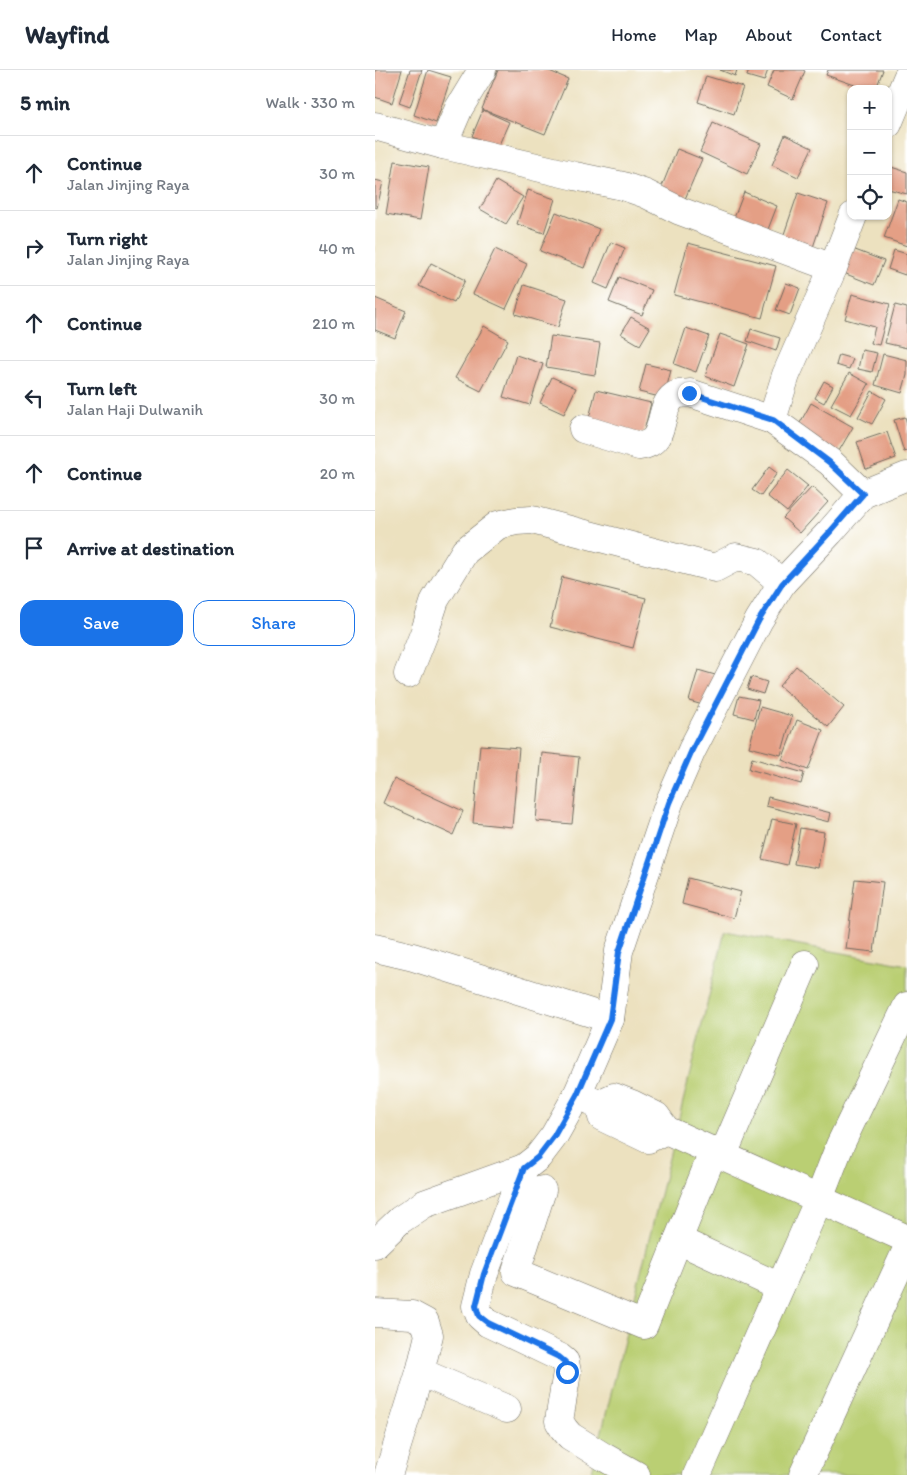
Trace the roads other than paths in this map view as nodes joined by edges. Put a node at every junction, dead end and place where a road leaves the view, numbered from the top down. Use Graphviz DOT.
graph roads {
  1 [pos="482,70"];
  2 [pos="907,78"];
  3 [pos="892,116"];
  4 [pos="375,126"];
  5 [pos="892,128"];
  6 [pos="907,135"];
  7 [pos="443,145"];
  8 [pos="851,220"];
  9 [pos="833,268"];
  10 [pos="773,420"];
  11 [pos="583,429"];
  12 [pos="907,476"];
  13 [pos="863,494"];
  14 [pos="782,584"];
  15 [pos="408,674"];
  16 [pos="375,948"];
  17 [pos="805,964"];
  18 [pos="907,1006"];
  19 [pos="610,1019"];
  20 [pos="588,1100"];
  21 [pos="719,1153"];
  22 [pos="524,1168"];
  23 [pos="542,1190"];
  24 [pos="819,1199"];
  25 [pos="907,1239"];
  26 [pos="678,1240"];
  27 [pos="375,1244"];
  28 [pos="907,1249"];
  29 [pos="780,1287"];
  30 [pos="375,1313"];
  31 [pos="420,1372"];
  32 [pos="507,1409"];
  33 [pos="388,1475"];
  34 [pos="636,1475"];
  35 [pos="697,1475"];
  36 [pos="803,1475"];
  1 -- 7 [label="street"];
  2 -- 3 [label="street"];
  4 -- 7 [label="street"];
  5 -- 6 [label="street"];
  7 -- 9 [label="street"];
  8 -- 9 [label="street"];
  9 -- 10 [label="street"];
  10 -- 11 [label="street"];
  10 -- 13 [label="street"];
  12 -- 13 [label="street"];
  13 -- 14 [label="street"];
  14 -- 15 [label="street"];
  14 -- 19 [label="street"];
  16 -- 19 [label="street"];
  17 -- 21 [label="street"];
  18 -- 24 [label="street"];
  19 -- 20 [label="street"];
  20 -- 21 [label="street"];
  20 -- 22 [label="street"];
  21 -- 24 [label="street"];
  21 -- 26 [label="street"];
  22 -- 27 [label="street"];
  22 -- 34 [label="street"];
  23 -- 26 [label="street"];
  24 -- 25 [label="street"];
  24 -- 29 [label="street"];
  26 -- 29 [label="street"];
  28 -- 36 [label="street"];
  29 -- 35 [label="street"];
  30 -- 31 [label="street"];
  31 -- 32 [label="street"];
  31 -- 33 [label="street"];
}
